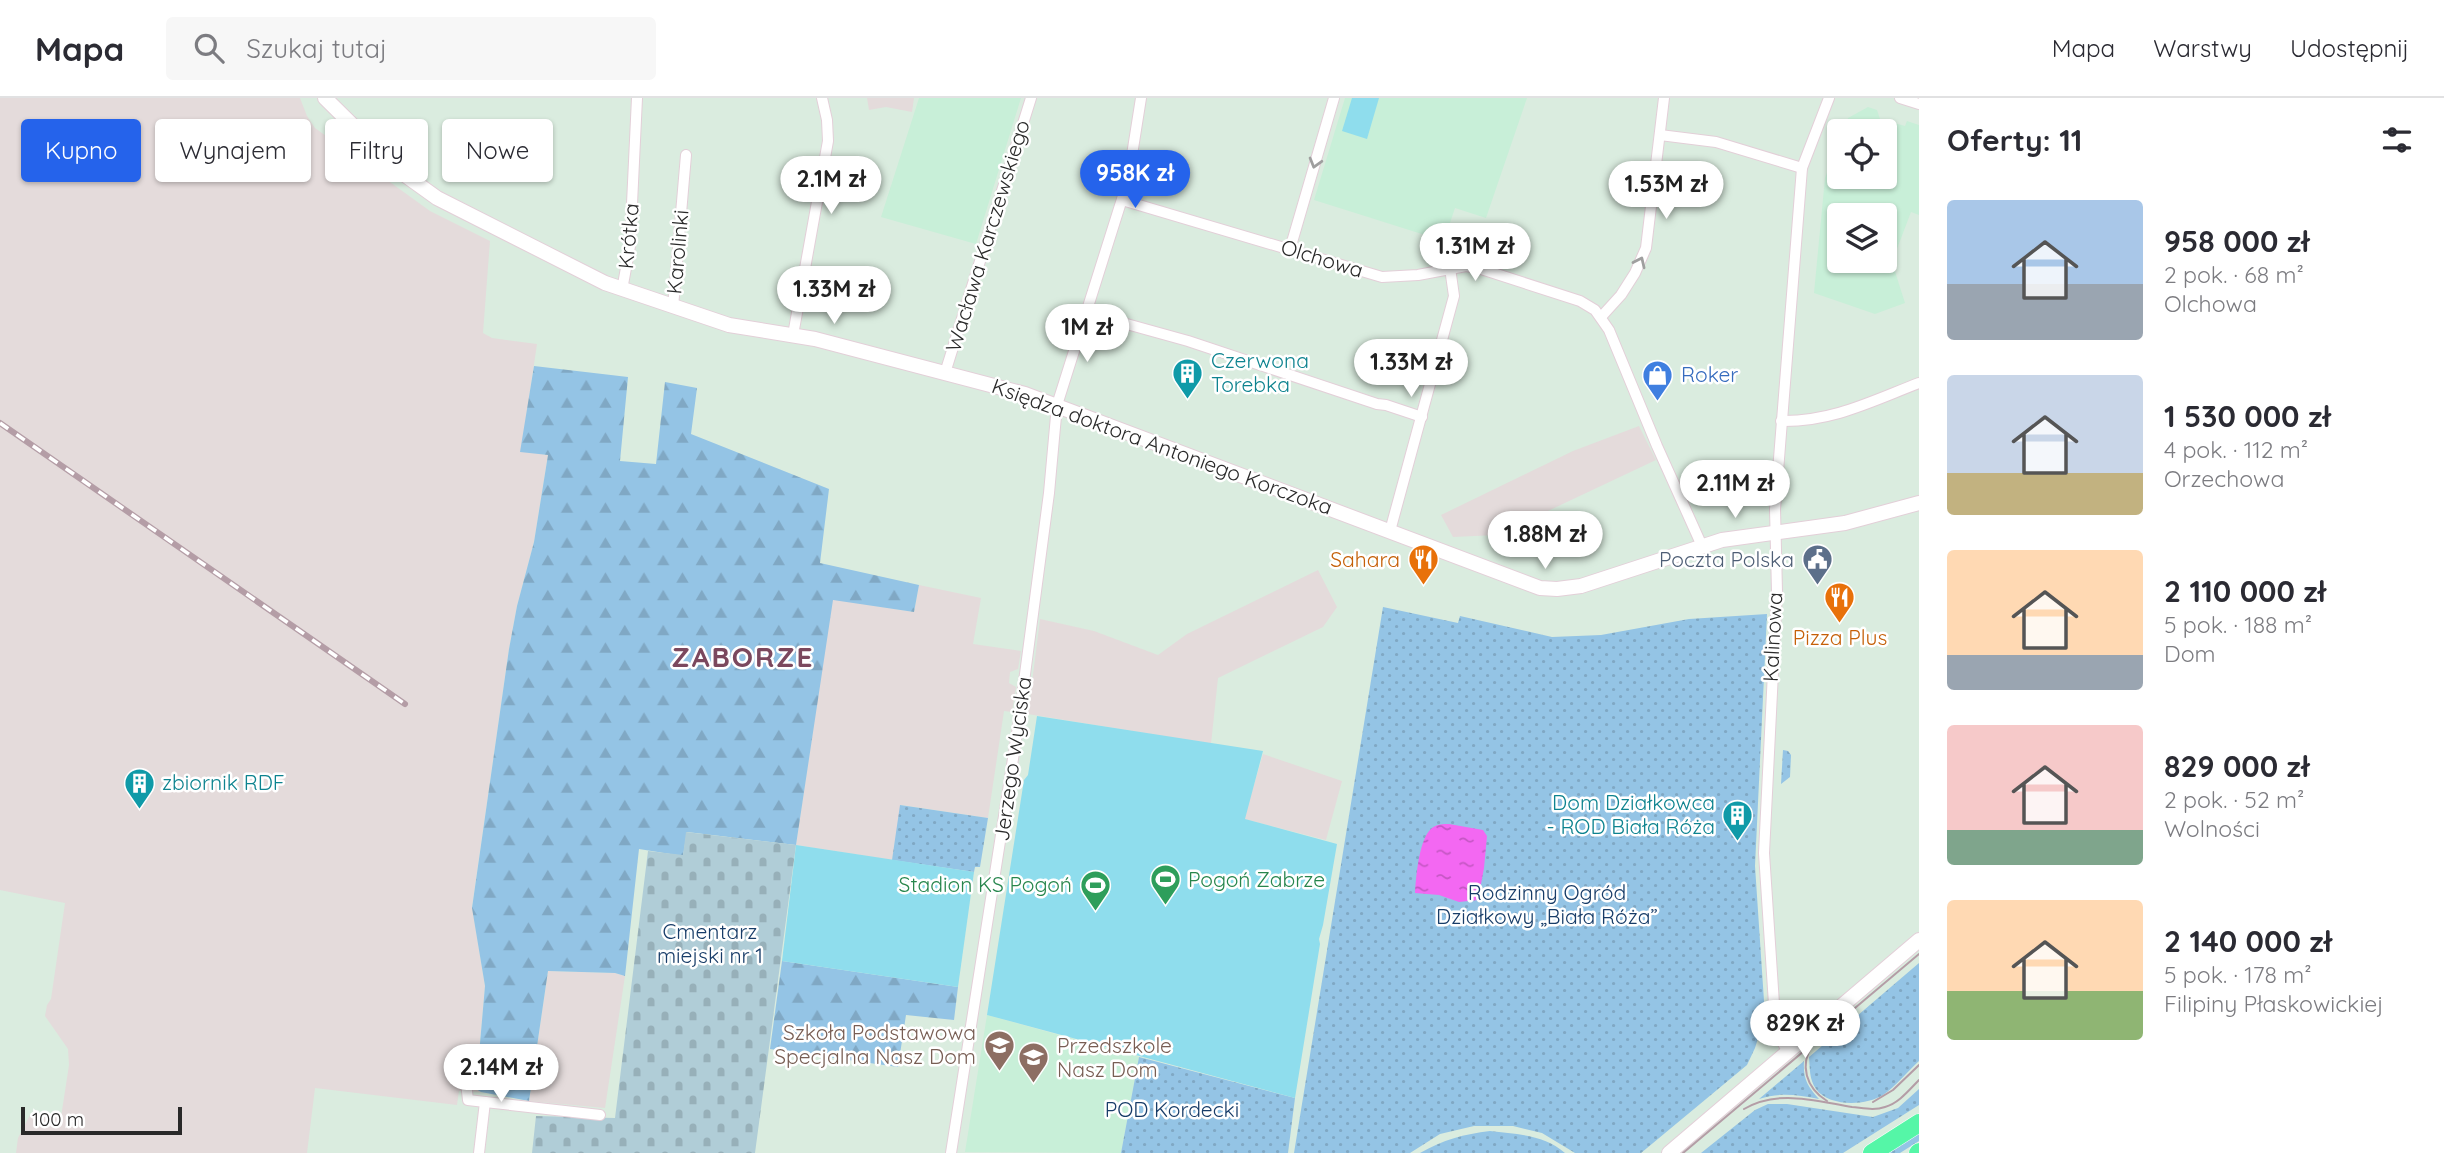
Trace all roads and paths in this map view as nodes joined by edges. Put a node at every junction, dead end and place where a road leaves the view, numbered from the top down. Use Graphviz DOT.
graph roads {
  1 [pos="326,98"];
  2 [pos="637,98"];
  3 [pos="822,98"];
  4 [pos="1031,98"];
  5 [pos="1141,98"];
  6 [pos="1334,98"];
  7 [pos="1664,98"];
  8 [pos="1829,98"];
  9 [pos="1900,98"];
  10 [pos="1919,104"];
  11 [pos="1660,135"];
  12 [pos="686,155"];
  13 [pos="1802,168"];
  14 [pos="1122,200"];
  15 [pos="1290,249"];
  16 [pos="1450,268"];
  17 [pos="622,290"];
  18 [pos="673,307"];
  19 [pos="1087,313"];
  20 [pos="1601,317"];
  21 [pos="793,335"];
  22 [pos="945,373"];
  23 [pos="1919,383"];
  24 [pos="1057,405"];
  25 [pos="1423,417"];
  26 [pos="1781,421"];
  27 [pos="1919,503"];
  28 [pos="1390,531"];
  29 [pos="1774,532"];
  30 [pos="1702,546"];
  31 [pos="1919,940"];
  32 [pos="1788,1052"];
  33 [pos="467,1091"];
  34 [pos="485,1102"];
  35 [pos="600,1115"];
  36 [pos="1919,1123"];
  37 [pos="478,1153"];
  38 [pos="951,1153"];
  39 [pos="1669,1153"];
  40 [pos="1872,1153"];
  1 -- 17 [label="street, Księdza doktora Antoniego Korczoka"];
  2 -- 17 [label="street, Krótka"];
  3 -- 21 [label="street"];
  4 -- 22 [label="street, Wacława Karczewskiego"];
  5 -- 14 [label="street, Jerzego Wyciska"];
  6 -- 15 [label="street, one-way"];
  7 -- 11 [label="street"];
  8 -- 13 [label="street, Kalinowa"];
  9 -- 10 [label="street"];
  11 -- 13 [label="street"];
  20 -- 11 [label="street, one-way"];
  12 -- 18 [label="street, Karolinki"];
  13 -- 26 [label="street, Kalinowa"];
  14 -- 15 [label="street, Olchowa"];
  14 -- 19 [label="street, Jerzego Wyciska"];
  15 -- 16 [label="street, Olchowa"];
  16 -- 20 [label="street, Olchowa"];
  16 -- 25 [label="street"];
  17 -- 18 [label="street, Księdza doktora Antoniego Korczoka"];
  18 -- 21 [label="street, Księdza doktora Antoniego Korczoka"];
  19 -- 24 [label="street, Jerzego Wyciska"];
  19 -- 25 [label="street"];
  20 -- 30 [label="street, Olchowa"];
  21 -- 22 [label="street, Księdza doktora Antoniego Korczoka"];
  22 -- 24 [label="street, Księdza doktora Antoniego Korczoka"];
  23 -- 26 [label="street"];
  24 -- 28 [label="street, Księdza doktora Antoniego Korczoka"];
  24 -- 38 [label="street, Jerzego Wyciska"];
  25 -- 28 [label="street"];
  26 -- 29 [label="street, Kalinowa"];
  27 -- 29 [label="street, Księdza doktora Antoniego Korczoka"];
  28 -- 30 [label="street, Księdza doktora Antoniego Korczoka"];
  29 -- 30 [label="street, Księdza doktora Antoniego Korczoka"];
  29 -- 32 [label="street, Kalinowa"];
  31 -- 32 [label="street"];
  32 -- 39 [label="street"];
  33 -- 34 [label="street"];
  34 -- 35 [label="street"];
  34 -- 37 [label="street"];
  36 -- 40 [label="main road"];
}
